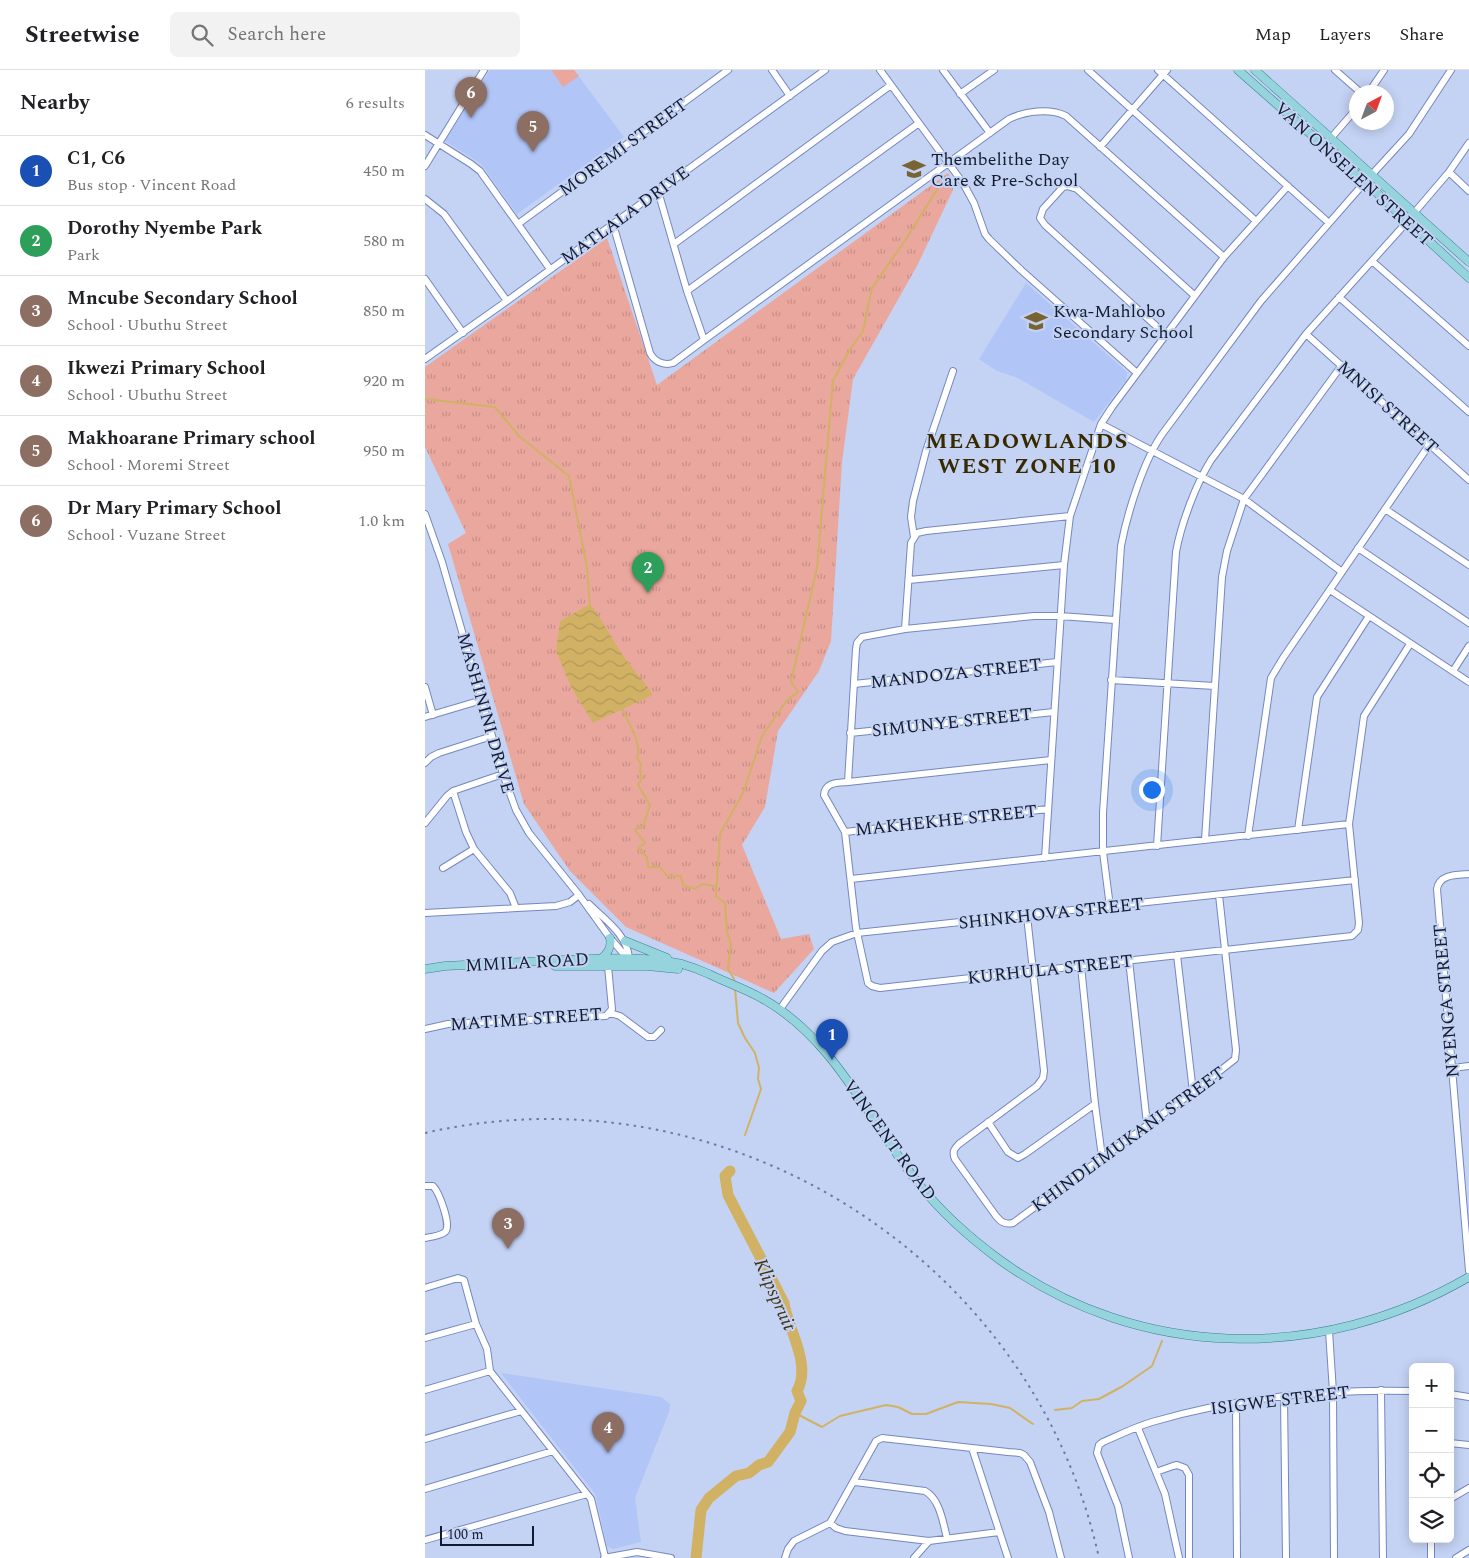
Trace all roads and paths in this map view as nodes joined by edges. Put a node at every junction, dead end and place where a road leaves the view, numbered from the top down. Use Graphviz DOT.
graph roads {
  1 [pos="484,70"];
  2 [pos="728,70"];
  3 [pos="772,70"];
  4 [pos="825,70"];
  5 [pos="880,70"];
  6 [pos="943,70"];
  7 [pos="994,70"];
  8 [pos="1088,70"];
  9 [pos="1239,70"];
  10 [pos="1255,70"];
  11 [pos="1335,70"];
  12 [pos="1383,70"];
  13 [pos="1451,70"];
  14 [pos="1163,71"];
  15 [pos="891,84"];
  16 [pos="1352,85"];
  17 [pos="1373,85"];
  18 [pos="960,94"];
  19 [pos="791,96"];
  20 [pos="1132,110"];
  21 [pos="1349,117"];
  22 [pos="919,123"];
  23 [pos="990,133"];
  24 [pos="425,135"];
  25 [pos="1331,138"];
  26 [pos="439,143"];
  27 [pos="1469,143"];
  28 [pos="1100,146"];
  29 [pos="948,163"];
  30 [pos="425,166"];
  31 [pos="1449,172"];
  32 [pos="1372,174"];
  33 [pos="1365,182"];
  34 [pos="1288,186"];
  35 [pos="1469,190"];
  36 [pos="658,191"];
  37 [pos="425,198"];
  38 [pos="1414,213"];
  39 [pos="1256,221"];
  40 [pos="1407,222"];
  41 [pos="1329,223"];
  42 [pos="518,224"];
  43 [pos="613,224"];
  44 [pos="674,244"];
  45 [pos="1224,257"];
  46 [pos="1372,261"];
  47 [pos="1469,262"];
  48 [pos="550,269"];
  49 [pos="1469,278"];
  50 [pos="425,279"];
  51 [pos="687,292"];
  52 [pos="1195,296"];
  53 [pos="1339,297"];
  54 [pos="507,301"];
  55 [pos="463,332"];
  56 [pos="1307,334"];
  57 [pos="1166,335"];
  58 [pos="704,340"];
  59 [pos="1469,346"];
  60 [pos="425,359"];
  61 [pos="1342,365"];
  62 [pos="953,371"];
  63 [pos="1137,373"];
  64 [pos="1469,412"];
  65 [pos="1101,424"];
  66 [pos="1429,445"];
  67 [pos="1151,451"];
  68 [pos="1201,476"];
  69 [pos="1469,480"];
  70 [pos="1244,499"];
  71 [pos="1385,509"];
  72 [pos="425,514"];
  73 [pos="1070,516"];
  74 [pos="914,537"];
  75 [pos="1358,548"];
  76 [pos="1064,565"];
  77 [pos="1469,565"];
  78 [pos="1342,572"];
  79 [pos="909,580"];
  80 [pos="1330,590"];
  81 [pos="1061,616"];
  82 [pos="1369,616"];
  83 [pos="1115,620"];
  84 [pos="1469,623"];
  85 [pos="905,630"];
  86 [pos="1410,644"];
  87 [pos="1469,646"];
  88 [pos="1057,662"];
  89 [pos="1453,671"];
  90 [pos="1111,680"];
  91 [pos="1469,682"];
  92 [pos="854,684"];
  93 [pos="1166,684"];
  94 [pos="1215,686"];
  95 [pos="425,687"];
  96 [pos="482,700"];
  97 [pos="1054,712"];
  98 [pos="433,715"];
  99 [pos="425,718"];
  100 [pos="850,733"];
  101 [pos="492,736"];
  102 [pos="1051,760"];
  103 [pos="425,763"];
  104 [pos="503,774"];
  105 [pos="848,782"];
  106 [pos="453,791"];
  107 [pos="1048,809"];
  108 [pos="425,823"];
  109 [pos="1349,824"];
  110 [pos="1298,830"];
  111 [pos="845,832"];
  112 [pos="1249,836"];
  113 [pos="1205,840"];
  114 [pos="1157,846"];
  115 [pos="474,849"];
  116 [pos="1103,852"];
  117 [pos="1045,858"];
  118 [pos="443,868"];
  119 [pos="1469,874"];
  120 [pos="851,879"];
  121 [pos="1355,880"];
  122 [pos="579,895"];
  123 [pos="1219,895"];
  124 [pos="1110,907"];
  125 [pos="516,908"];
  126 [pos="425,913"];
  127 [pos="1027,916"];
  128 [pos="857,934"];
  129 [pos="611,938"];
  130 [pos="625,941"];
  131 [pos="1225,950"];
  132 [pos="1177,955"];
  133 [pos="629,958"];
  134 [pos="601,959"];
  135 [pos="1129,960"];
  136 [pos="678,963"];
  137 [pos="476,966"];
  138 [pos="609,966"];
  139 [pos="622,966"];
  140 [pos="1081,966"];
  141 [pos="670,967"];
  142 [pos="425,969"];
  143 [pos="1033,971"];
  144 [pos="425,973"];
  145 [pos="707,974"];
  146 [pos="780,1009"];
  147 [pos="610,1013"];
  148 [pos="425,1029"];
  149 [pos="661,1030"];
  150 [pos="1469,1066"];
  151 [pos="1452,1068"];
  152 [pos="1193,1092"];
  153 [pos="1095,1104"];
  154 [pos="988,1122"];
  155 [pos="1147,1124"];
  156 [pos="1103,1157"];
  157 [pos="425,1186"];
  158 [pos="425,1238"];
  159 [pos="1469,1275"];
  160 [pos="425,1288"];
  161 [pos="476,1324"];
  162 [pos="1329,1331"];
  163 [pos="425,1338"];
  164 [pos="490,1371"];
  165 [pos="425,1390"];
  166 [pos="1381,1390"];
  167 [pos="1409,1391"];
  168 [pos="1333,1392"];
  169 [pos="1454,1395"];
  170 [pos="1284,1397"];
  171 [pos="1469,1397"];
  172 [pos="1236,1403"];
  173 [pos="521,1412"];
  174 [pos="1138,1428"];
  175 [pos="425,1439"];
  176 [pos="1454,1443"];
  177 [pos="1469,1445"];
  178 [pos="972,1448"];
  179 [pos="553,1451"];
  180 [pos="1157,1472"];
  181 [pos="855,1482"];
  182 [pos="1469,1488"];
  183 [pos="425,1489"];
  184 [pos="587,1494"];
  185 [pos="1452,1498"];
  186 [pos="830,1523"];
  187 [pos="999,1532"];
  188 [pos="947,1538"];
  189 [pos="425,1540"];
  190 [pos="929,1541"];
  191 [pos="1431,1543"];
  192 [pos="1469,1550"];
  193 [pos="604,1558"];
  194 [pos="670,1558"];
  195 [pos="785,1558"];
  196 [pos="914,1558"];
  197 [pos="1008,1558"];
  198 [pos="1061,1558"];
  199 [pos="1129,1558"];
  200 [pos="1179,1558"];
  201 [pos="1189,1558"];
  202 [pos="1237,1558"];
  203 [pos="1286,1558"];
  204 [pos="1334,1558"];
  205 [pos="1383,1558"];
  206 [pos="1431,1558"];
  207 [pos="1456,1558"];
  1 -- 26 [label="street"];
  2 -- 42 [label="street, MOREMI STREET"];
  3 -- 19 [label="street"];
  4 -- 19 [label="street, MATLALA DRIVE"];
  5 -- 15 [label="street"];
  6 -- 18 [label="street"];
  7 -- 18 [label="street"];
  8 -- 20 [label="street"];
  9 -- 33 [label="main road, VAN ONSELEN STREET"];
  10 -- 25 [label="main road, VAN ONSELEN STREET"];
  11 -- 16 [label="street"];
  12 -- 17 [label="street"];
  13 -- 32 [label="street"];
  14 -- 20 [label="street"];
  14 -- 34 [label="street"];
  15 -- 22 [label="street"];
  15 -- 44 [label="street"];
  18 -- 23 [label="street"];
  19 -- 36 [label="street, MATLALA DRIVE"];
  20 -- 28 [label="street"];
  20 -- 39 [label="street"];
  21 -- 25 [label="street"];
  22 -- 29 [label="street"];
  22 -- 51 [label="street"];
  23 -- 28 [label="street"];
  23 -- 29 [label="street"];
  24 -- 26 [label="street"];
  25 -- 32 [label="main road, VAN ONSELEN STREET"];
  26 -- 30 [label="street"];
  26 -- 42 [label="street"];
  27 -- 31 [label="street"];
  28 -- 45 [label="street"];
  29 -- 58 [label="street"];
  29 -- 63 [label="street"];
  31 -- 35 [label="street"];
  31 -- 38 [label="street"];
  32 -- 33 [label="street"];
  32 -- 38 [label="main road, VAN ONSELEN STREET"];
  33 -- 40 [label="main road, VAN ONSELEN STREET"];
  33 -- 41 [label="street"];
  34 -- 39 [label="street"];
  34 -- 41 [label="street"];
  36 -- 43 [label="street, MATLALA DRIVE"];
  36 -- 44 [label="street"];
  37 -- 54 [label="street"];
  38 -- 47 [label="main road, VAN ONSELEN STREET"];
  39 -- 45 [label="street"];
  40 -- 46 [label="street"];
  40 -- 49 [label="main road, VAN ONSELEN STREET"];
  41 -- 67 [label="street"];
  42 -- 48 [label="street"];
  43 -- 48 [label="street, MATLALA DRIVE"];
  43 -- 58 [label="street"];
  44 -- 51 [label="street"];
  45 -- 52 [label="street"];
  46 -- 53 [label="street"];
  46 -- 59 [label="street"];
  48 -- 54 [label="street, MATLALA DRIVE"];
  50 -- 55 [label="street"];
  51 -- 58 [label="street"];
  52 -- 57 [label="street"];
  52 -- 57 [label="street"];
  53 -- 56 [label="street"];
  53 -- 64 [label="street"];
  54 -- 55 [label="street, MATLALA DRIVE"];
  55 -- 60 [label="street, MATLALA DRIVE"];
  56 -- 61 [label="street, MNISI STREET"];
  56 -- 68 [label="street"];
  57 -- 63 [label="street"];
  61 -- 66 [label="street, MNISI STREET"];
  61 -- 70 [label="street"];
  62 -- 74 [label="street"];
  63 -- 65 [label="street"];
  65 -- 67 [label="street"];
  65 -- 73 [label="street"];
  66 -- 69 [label="street, MNISI STREET"];
  66 -- 71 [label="street"];
  67 -- 68 [label="street"];
  67 -- 83 [label="street"];
  68 -- 70 [label="street"];
  68 -- 93 [label="street"];
  70 -- 78 [label="street"];
  70 -- 94 [label="street"];
  71 -- 75 [label="street"];
  71 -- 77 [label="street"];
  72 -- 96 [label="street, MASHININI DRIVE"];
  73 -- 74 [label="street"];
  73 -- 76 [label="street"];
  74 -- 79 [label="street"];
  75 -- 78 [label="street"];
  75 -- 84 [label="street"];
  76 -- 79 [label="street"];
  76 -- 81 [label="street"];
  78 -- 80 [label="street"];
  79 -- 85 [label="street"];
  80 -- 82 [label="street"];
  80 -- 112 [label="street"];
  81 -- 83 [label="street"];
  81 -- 85 [label="street"];
  81 -- 88 [label="street"];
  82 -- 86 [label="street"];
  82 -- 110 [label="street"];
  83 -- 90 [label="street"];
  85 -- 92 [label="street"];
  86 -- 89 [label="street"];
  86 -- 109 [label="street, KURHULA STREET"];
  87 -- 89 [label="street"];
  88 -- 92 [label="street, MANDOZA STREET"];
  88 -- 97 [label="street"];
  89 -- 91 [label="street"];
  90 -- 93 [label="street"];
  90 -- 116 [label="street"];
  92 -- 100 [label="street"];
  93 -- 94 [label="street"];
  93 -- 114 [label="street"];
  94 -- 113 [label="street"];
  95 -- 98 [label="street"];
  96 -- 98 [label="street"];
  96 -- 101 [label="street, MASHININI DRIVE"];
  97 -- 100 [label="street, SIMUNYE STREET"];
  97 -- 102 [label="street"];
  98 -- 99 [label="street"];
  100 -- 105 [label="street"];
  101 -- 103 [label="street"];
  101 -- 104 [label="street, MASHININI DRIVE"];
  102 -- 105 [label="street, KURHULA STREET"];
  102 -- 107 [label="street"];
  104 -- 106 [label="street"];
  104 -- 122 [label="street, MASHININI DRIVE"];
  105 -- 111 [label="street, KURHULA STREET"];
  106 -- 108 [label="street"];
  106 -- 115 [label="street"];
  107 -- 111 [label="street, MAKHEKHE STREET"];
  107 -- 117 [label="street"];
  109 -- 110 [label="street"];
  109 -- 121 [label="street, KURHULA STREET"];
  110 -- 112 [label="street"];
  111 -- 120 [label="street, KURHULA STREET"];
  112 -- 113 [label="street"];
  113 -- 114 [label="street"];
  114 -- 116 [label="street"];
  115 -- 118 [label="street"];
  115 -- 125 [label="street"];
  116 -- 117 [label="street"];
  116 -- 124 [label="street"];
  117 -- 120 [label="street"];
  119 -- 151 [label="street, NYENGA STREET"];
  120 -- 128 [label="street, KURHULA STREET"];
  121 -- 123 [label="street, SHINKHOVA STREET"];
  121 -- 131 [label="street, KURHULA STREET"];
  122 -- 125 [label="street"];
  122 -- 129 [label="street, MASHININI DRIVE"];
  122 -- 130 [label="street, MASHININI DRIVE"];
  123 -- 124 [label="street, SHINKHOVA STREET"];
  123 -- 131 [label="street, KHINDLIMUKANI STREET"];
  124 -- 127 [label="street, SHINKHOVA STREET"];
  125 -- 126 [label="street"];
  127 -- 128 [label="street, SHINKHOVA STREET"];
  127 -- 143 [label="street"];
  128 -- 143 [label="street, KURHULA STREET"];
  128 -- 146 [label="street, SHINKHOVA STREET"];
  129 -- 133 [label="street, MASHININI DRIVE"];
  129 -- 134 [label="main road"];
  130 -- 133 [label="street"];
  130 -- 136 [label="main road"];
  131 -- 132 [label="street, KURHULA STREET"];
  131 -- 152 [label="street, KHINDLIMUKANI STREET"];
  132 -- 135 [label="street, KURHULA STREET"];
  132 -- 152 [label="street"];
  133 -- 134 [label="main road, MMILA ROAD"];
  133 -- 136 [label="main road, VINCENT ROAD"];
  133 -- 139 [label="street"];
  133 -- 141 [label="street"];
  134 -- 137 [label="main road, MMILA ROAD"];
  135 -- 140 [label="street, KURHULA STREET"];
  135 -- 155 [label="street"];
  136 -- 145 [label="main road, VINCENT ROAD"];
  137 -- 138 [label="main road, MMILA ROAD"];
  137 -- 142 [label="main road, MMILA ROAD"];
  137 -- 144 [label="main road, MMILA ROAD"];
  138 -- 139 [label="main road, MMILA ROAD"];
  138 -- 147 [label="street, MATIME STREET"];
  139 -- 141 [label="main road, VINCENT ROAD"];
  140 -- 143 [label="street, KURHULA STREET"];
  140 -- 153 [label="street"];
  141 -- 145 [label="main road, VINCENT ROAD"];
  143 -- 154 [label="street"];
  145 -- 146 [label="main road, VINCENT ROAD"];
  146 -- 162 [label="main road, VINCENT ROAD"];
  147 -- 148 [label="street, MATIME STREET"];
  147 -- 149 [label="street"];
  150 -- 151 [label="street"];
  151 -- 159 [label="street, NYENGA STREET"];
  152 -- 155 [label="street, KHINDLIMUKANI STREET"];
  153 -- 154 [label="street"];
  153 -- 156 [label="street"];
  154 -- 156 [label="street, KHINDLIMUKANI STREET"];
  155 -- 156 [label="street, KHINDLIMUKANI STREET"];
  157 -- 158 [label="street"];
  159 -- 162 [label="main road, VINCENT ROAD"];
  160 -- 161 [label="street"];
  161 -- 163 [label="street"];
  161 -- 164 [label="street"];
  162 -- 168 [label="street"];
  164 -- 165 [label="street"];
  164 -- 173 [label="street"];
  166 -- 167 [label="street, ISIGWE STREET"];
  166 -- 168 [label="street, ISIGWE STREET"];
  166 -- 205 [label="street"];
  168 -- 170 [label="street, ISIGWE STREET"];
  168 -- 204 [label="street"];
  169 -- 171 [label="street"];
  170 -- 172 [label="street, ISIGWE STREET"];
  170 -- 203 [label="street"];
  172 -- 174 [label="street, ISIGWE STREET"];
  172 -- 202 [label="street"];
  173 -- 175 [label="street"];
  173 -- 179 [label="street"];
  174 -- 180 [label="street"];
  174 -- 199 [label="street, ISIGWE STREET"];
  176 -- 177 [label="street"];
  178 -- 181 [label="street"];
  178 -- 187 [label="street"];
  178 -- 198 [label="street"];
  179 -- 183 [label="street"];
  179 -- 184 [label="street"];
  180 -- 200 [label="street"];
  180 -- 201 [label="street"];
  181 -- 186 [label="street"];
  181 -- 188 [label="street"];
  182 -- 185 [label="street"];
  184 -- 189 [label="street"];
  184 -- 193 [label="street"];
  186 -- 190 [label="street"];
  186 -- 195 [label="street"];
  187 -- 188 [label="street"];
  187 -- 197 [label="street"];
  188 -- 190 [label="street"];
  190 -- 196 [label="street"];
  191 -- 206 [label="street"];
  192 -- 207 [label="street"];
  193 -- 194 [label="street"];
}
